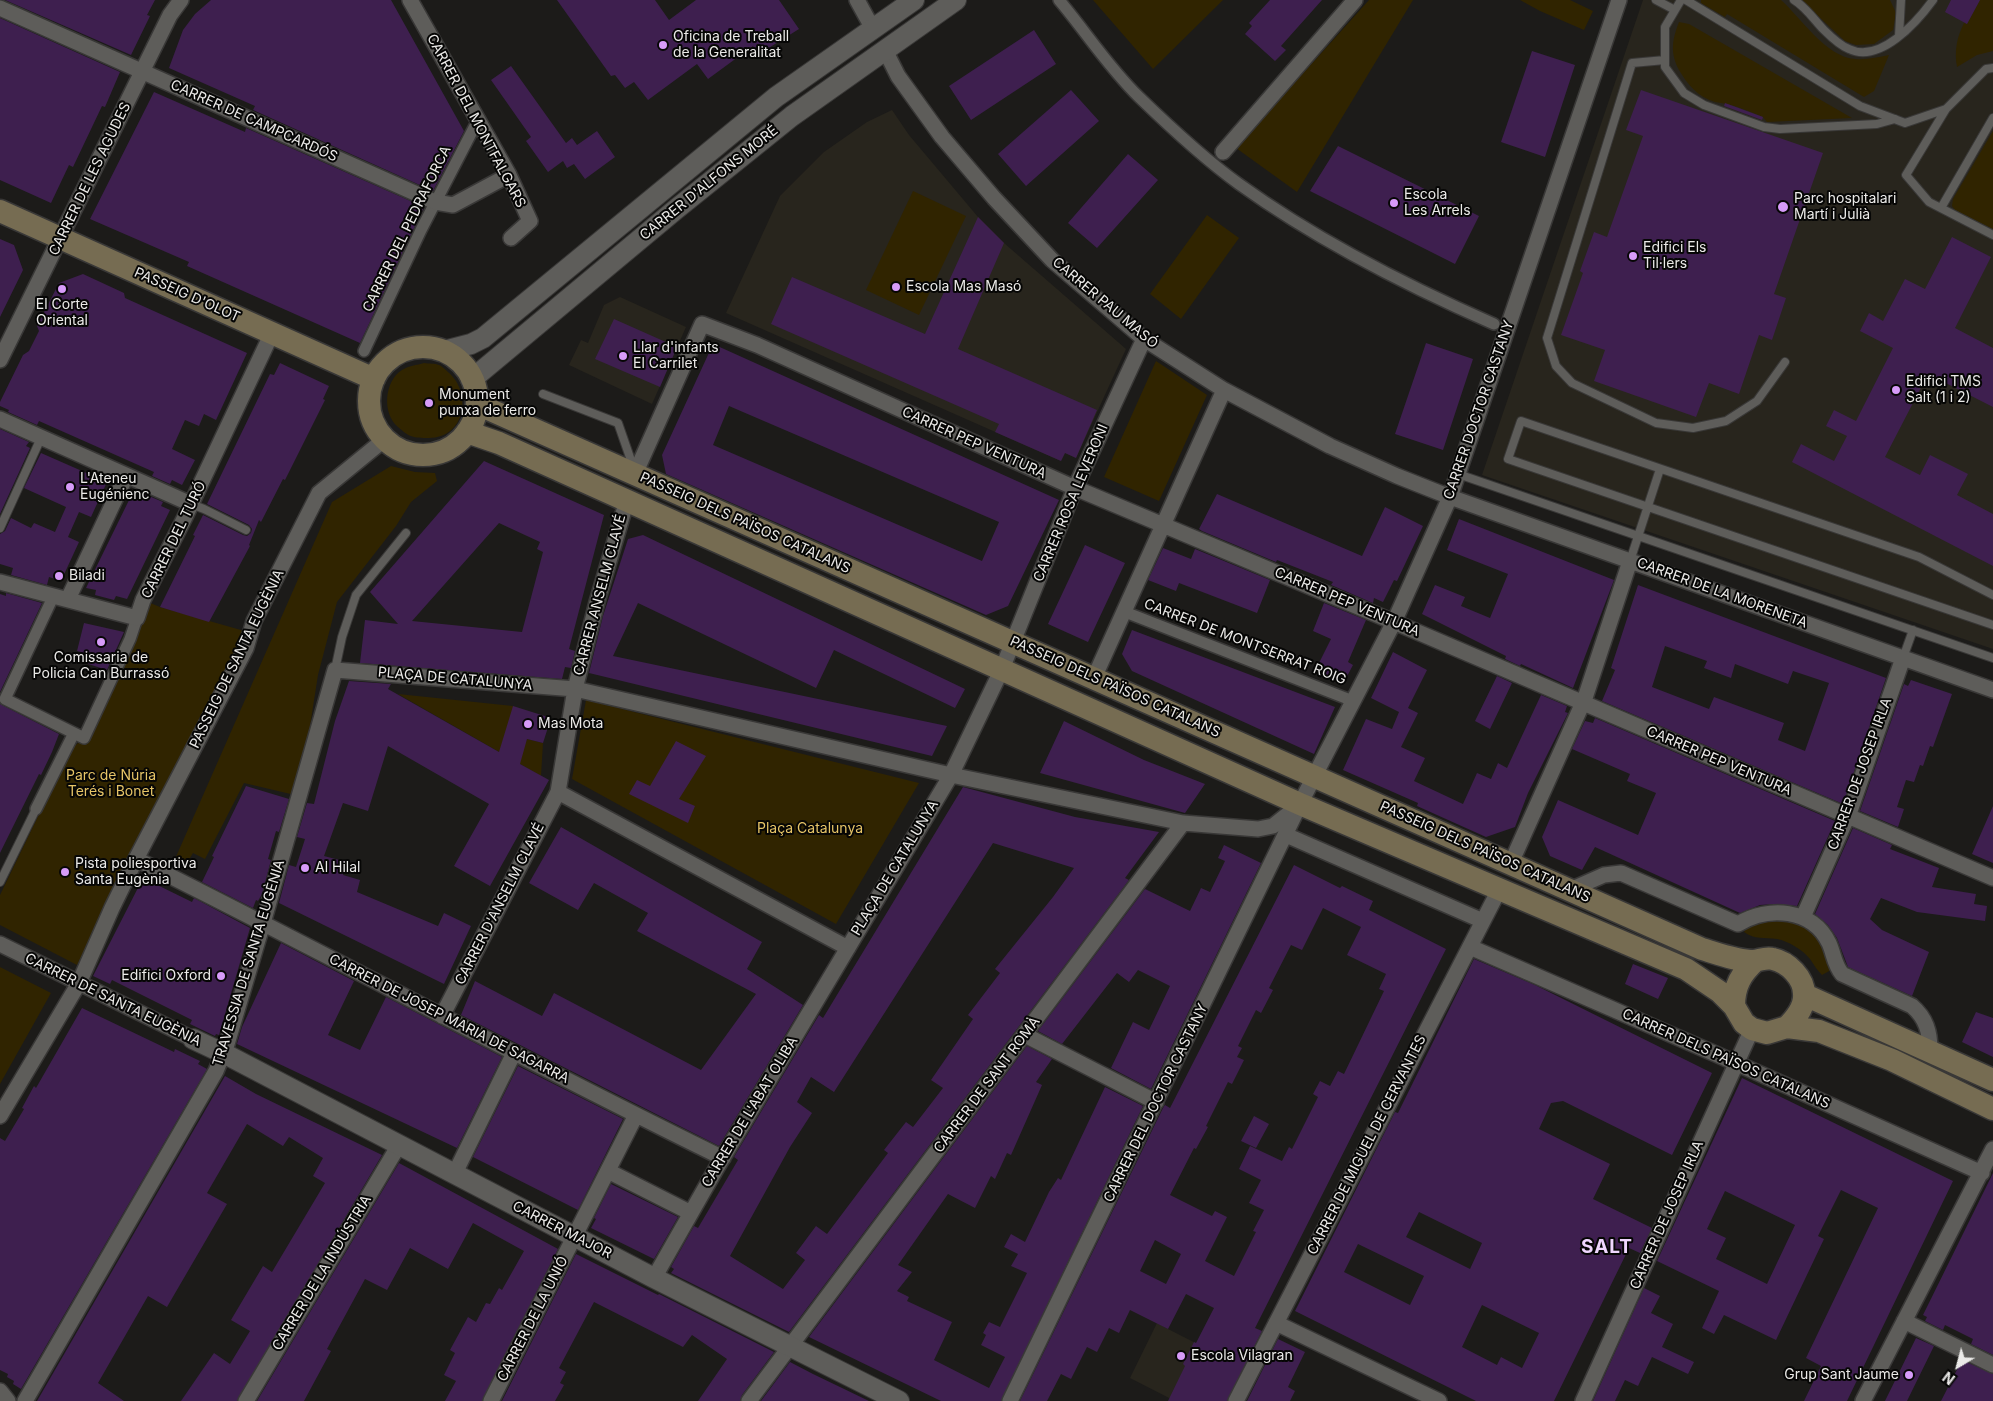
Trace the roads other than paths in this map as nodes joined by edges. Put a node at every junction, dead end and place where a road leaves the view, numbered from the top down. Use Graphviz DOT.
graph roads {
  1 [pos="181,0"];
  2 [pos="410,0"];
  3 [pos="857,0"];
  4 [pos="914,0"];
  5 [pos="956,0"];
  6 [pos="1060,0"];
  7 [pos="1355,0"];
  8 [pos="1619,0"];
  9 [pos="1656,0"];
  10 [pos="1681,0"];
  11 [pos="1686,0"];
  12 [pos="1794,0"];
  13 [pos="1901,0"];
  14 [pos="1933,0"];
  15 [pos="0,8"];
  16 [pos="1676,10"];
  17 [pos="873,29"];
  18 [pos="1899,36"];
  19 [pos="884,50"];
  20 [pos="1665,60"];
  21 [pos="1993,68"];
  22 [pos="142,72"];
  23 [pos="1946,109"];
  24 [pos="1993,118"];
  25 [pos="1895,119"];
  26 [pos="478,120"];
  27 [pos="1223,152"];
  28 [pos="509,175"];
  29 [pos="435,202"];
  30 [pos="1941,208"];
  31 [pos="0,211"];
  32 [pos="1993,235"];
  33 [pos="61,238"];
  34 [pos="511,238"];
  35 [pos="1494,324"];
  36 [pos="272,333"];
  37 [pos="1144,339"];
  38 [pos="364,351"];
  39 [pos="444,352"];
  40 [pos="0,360"];
  41 [pos="1785,362"];
  42 [pos="374,379"];
  43 [pos="472,380"];
  44 [pos="1224,390"];
  45 [pos="543,394"];
  46 [pos="477,404"];
  47 [pos="0,419"];
  48 [pos="467,432"];
  49 [pos="41,438"];
  50 [pos="385,438"];
  51 [pos="1660,469"];
  52 [pos="635,474"];
  53 [pos="1458,474"];
  54 [pos="126,476"];
  55 [pos="1075,488"];
  56 [pos="1450,497"];
  57 [pos="626,500"];
  58 [pos="191,504"];
  59 [pos="1647,507"];
  60 [pos="1164,525"];
  61 [pos="0,528"];
  62 [pos="246,530"];
  63 [pos="406,533"];
  64 [pos="1639,536"];
  65 [pos="1630,561"];
  66 [pos="0,582"];
  67 [pos="1993,595"];
  68 [pos="61,597"];
  69 [pos="1125,612"];
  70 [pos="137,618"];
  71 [pos="1394,622"];
  72 [pos="1993,625"];
  73 [pos="1914,630"];
  74 [pos="1014,642"];
  75 [pos="1903,658"];
  76 [pos="1993,658"];
  77 [pos="335,670"];
  78 [pos="1002,670"];
  79 [pos="1094,678"];
  80 [pos="574,689"];
  81 [pos="1993,690"];
  82 [pos="1354,701"];
  83 [pos="1582,703"];
  84 [pos="74,733"];
  85 [pos="951,775"];
  86 [pos="1315,776"];
  87 [pos="558,792"];
  88 [pos="1300,804"];
  89 [pos="36,809"];
  90 [pos="1849,814"];
  91 [pos="1183,824"];
  92 [pos="1286,835"];
  93 [pos="136,859"];
  94 [pos="1510,864"];
  95 [pos="1993,878"];
  96 [pos="0,882"];
  97 [pos="1499,890"];
  98 [pos="1570,890"];
  99 [pos="1803,917"];
  100 [pos="1483,921"];
  101 [pos="263,923"];
  102 [pos="0,944"];
  103 [pos="1470,947"];
  104 [pos="848,948"];
  105 [pos="1755,961"];
  106 [pos="79,983"];
  107 [pos="1804,995"];
  108 [pos="1734,1006"];
  109 [pos="442,1016"];
  110 [pos="1786,1027"];
  111 [pos="1752,1029"];
  112 [pos="1025,1035"];
  113 [pos="192,1039"];
  114 [pos="1930,1050"];
  115 [pos="514,1053"];
  116 [pos="224,1054"];
  117 [pos="1736,1063"];
  118 [pos="1993,1080"];
  119 [pos="1156,1102"];
  120 [pos="1993,1109"];
  121 [pos="636,1115"];
  122 [pos="0,1116"];
  123 [pos="399,1145"];
  124 [pos="1993,1149"];
  125 [pos="723,1158"];
  126 [pos="608,1171"];
  127 [pos="1982,1173"];
  128 [pos="454,1175"];
  129 [pos="691,1213"];
  130 [pos="575,1237"];
  131 [pos="654,1278"];
  132 [pos="1904,1322"];
  133 [pos="1276,1323"];
  134 [pos="791,1347"];
  135 [pos="1993,1365"];
  136 [pos="0,1391"];
  137 [pos="8,1401"];
  138 [pos="26,1401"];
  139 [pos="246,1401"];
  140 [pos="491,1401"];
  141 [pos="749,1401"];
  142 [pos="898,1401"];
  143 [pos="1010,1401"];
  144 [pos="1236,1401"];
  145 [pos="1439,1401"];
  146 [pos="1583,1401"];
  147 [pos="1863,1401"];
  1 -- 22 [label="street, CARRER DE LES AGUDES"];
  2 -- 26 [label="street, CARRER DEL MONTFALGARS"];
  3 -- 17 [label="street"];
  4 -- 17 [label="street, CARRER D'ALFONS MORÉ"];
  5 -- 19 [label="street, CARRER D'ALFONS MORÉ"];
  6 -- 35 [label="street"];
  7 -- 27 [label="street"];
  8 -- 53 [label="street, CARRER DOCTOR CASTANY"];
  9 -- 16 [label="lane"];
  10 -- 16 [label="lane"];
  11 -- 25 [label="lane"];
  12 -- 18 [label="lane"];
  13 -- 18 [label="lane"];
  14 -- 18 [label="lane"];
  15 -- 22 [label="street, CARRER DE CAMPCARDÓS"];
  16 -- 20 [label="lane"];
  17 -- 39 [label="street, CARRER D'ALFONS MORÉ"];
  19 -- 37 [label="street, CARRER PAU MASÓ"];
  19 -- 43 [label="street, CARRER D'ALFONS MORÉ"];
  20 -- 25 [label="lane"];
  20 -- 41 [label="lane"];
  21 -- 23 [label="lane"];
  22 -- 29 [label="street, CARRER DE CAMPCARDÓS"];
  22 -- 33 [label="street, CARRER DE LES AGUDES"];
  23 -- 25 [label="lane"];
  23 -- 30 [label="lane"];
  24 -- 30 [label="lane"];
  26 -- 28 [label="street, CARRER DEL MONTFALGARS"];
  26 -- 29 [label="street, CARRER DEL PEDRAFORCA"];
  28 -- 29 [label="street, CARRER DE CAMPCARDÓS"];
  28 -- 34 [label="street, CARRER DEL MONTFALGARS"];
  29 -- 38 [label="street, CARRER DEL PEDRAFORCA"];
  30 -- 32 [label="lane"];
  31 -- 33 [label="main road, PASSEIG D'OLOT"];
  33 -- 36 [label="main road, PASSEIG D'OLOT"];
  33 -- 40 [label="street, CARRER DE LES AGUDES"];
  36 -- 42 [label="main road, PASSEIG D'OLOT"];
  36 -- 58 [label="street, CARRER DEL TURÓ"];
  37 -- 44 [label="street, CARRER PAU MASÓ"];
  37 -- 55 [label="street, CARRER ROSA LEVERONI"];
  39 -- 42 [label="main road"];
  39 -- 43 [label="main road"];
  42 -- 50 [label="main road"];
  43 -- 46 [label="main road"];
  44 -- 56 [label="street, CARRER PAU MASÓ"];
  44 -- 60 [label="street"];
  45 -- 52 [label="lane"];
  46 -- 48 [label="main road"];
  46 -- 52 [label="main road, PASSEIG DELS PAÏSOS CATALANS"];
  47 -- 49 [label="street"];
  48 -- 50 [label="main road"];
  48 -- 57 [label="main road"];
  49 -- 54 [label="street"];
  49 -- 61 [label="lane"];
  50 -- 93 [label="street, PASSEIG DE SANTA EUGÈNIA"];
  51 -- 59 [label="lane"];
  51 -- 59 [label="lane"];
  51 -- 67 [label="lane"];
  52 -- 55 [label="street, CARRER PEP VENTURA"];
  52 -- 74 [label="main road, PASSEIG DELS PAÏSOS CATALANS"];
  53 -- 56 [label="street, CARRER DOCTOR CASTANY"];
  53 -- 64 [label="lane"];
  54 -- 58 [label="street"];
  54 -- 68 [label="street"];
  55 -- 60 [label="street, CARRER PEP VENTURA"];
  55 -- 74 [label="street, CARRER ROSA LEVERONI"];
  56 -- 65 [label="street, CARRER DE LA MORENETA"];
  56 -- 71 [label="street, CARRER DOCTOR CASTANY"];
  57 -- 78 [label="main road"];
  57 -- 80 [label="street, CARRER ANSELM CLAVÉ"];
  58 -- 62 [label="lane"];
  58 -- 70 [label="street, CARRER DEL TURÓ"];
  59 -- 64 [label="lane"];
  59 -- 72 [label="lane"];
  60 -- 69 [label="street"];
  60 -- 71 [label="street, CARRER PEP VENTURA"];
  63 -- 77 [label="lane, TRAVESSIA DE SANTA EUGÈNIA"];
  64 -- 65 [label="lane"];
  64 -- 73 [label="lane"];
  65 -- 75 [label="street, CARRER DE LA MORENETA"];
  65 -- 83 [label="street"];
  66 -- 68 [label="street"];
  68 -- 70 [label="street"];
  68 -- 84 [label="street"];
  69 -- 79 [label="street"];
  69 -- 82 [label="street, CARRER DE MONTSERRAT ROIG"];
  70 -- 84 [label="street, CARRER DEL TURÓ"];
  71 -- 82 [label="street, CARRER DOCTOR CASTANY"];
  71 -- 83 [label="street, CARRER PEP VENTURA"];
  73 -- 75 [label="lane"];
  73 -- 76 [label="lane"];
  74 -- 78 [label="street, CARRER ROSA LEVERONI"];
  74 -- 79 [label="main road, PASSEIG DELS PAÏSOS CATALANS"];
  75 -- 81 [label="street, CARRER DE LA MORENETA"];
  75 -- 90 [label="street, CARRER DE JOSEP IRLA"];
  77 -- 80 [label="street, PLAÇA DE CATALUNYA"];
  77 -- 101 [label="street, TRAVESSIA DE SANTA EUGÈNIA"];
  78 -- 85 [label="street"];
  78 -- 88 [label="main road"];
  79 -- 86 [label="main road, PASSEIG DELS PAÏSOS CATALANS"];
  80 -- 85 [label="street, PLAÇA DE CATALUNYA"];
  80 -- 87 [label="street"];
  82 -- 86 [label="street, CARRER DOCTOR CASTANY"];
  83 -- 90 [label="street, CARRER PEP VENTURA"];
  83 -- 94 [label="street"];
  84 -- 89 [label="street"];
  85 -- 91 [label="street"];
  85 -- 104 [label="street, PLAÇA DE CATALUNYA"];
  86 -- 88 [label="street, CARRER DOCTOR CASTANY"];
  86 -- 94 [label="main road, PASSEIG DELS PAÏSOS CATALANS"];
  87 -- 104 [label="street, PLAÇA DE CATALUNYA"];
  87 -- 109 [label="street, CARRER D'ANSELM CLAVÉ"];
  88 -- 91 [label="street"];
  88 -- 92 [label="street, CARRER DEL DOCTOR CASTANY"];
  88 -- 97 [label="main road"];
  89 -- 96 [label="lane"];
  90 -- 95 [label="street, CARRER PEP VENTURA"];
  90 -- 99 [label="street, CARRER DE JOSEP IRLA"];
  91 -- 112 [label="street, CARRER DE SANT ROMÀ"];
  92 -- 100 [label="street"];
  92 -- 119 [label="street, CARRER DEL DOCTOR CASTANY"];
  93 -- 101 [label="street, CARRER DE JOSEP MARIA DE SAGARRA"];
  93 -- 106 [label="street, PASSEIG DE SANTA EUGÈNIA"];
  94 -- 98 [label="main road, PASSEIG DELS PAÏSOS CATALANS"];
  97 -- 100 [label="street, CARRER DE MIGUEL DE CERVANTES"];
  97 -- 108 [label="main road"];
  98 -- 99 [label="street"];
  98 -- 105 [label="main road, PASSEIG DELS PAÏSOS CATALANS"];
  99 -- 114 [label="street"];
  100 -- 103 [label="street, CARRER DE MIGUEL DE CERVANTES"];
  101 -- 109 [label="street, CARRER DE JOSEP MARIA DE SAGARRA"];
  101 -- 116 [label="street, TRAVESSIA DE SANTA EUGÈNIA"];
  102 -- 106 [label="street, CARRER DE SANTA EUGÈNIA"];
  103 -- 117 [label="street, CARRER DELS PAÏSOS CATALANS"];
  103 -- 133 [label="street, CARRER DE MIGUEL DE CERVANTES"];
  104 -- 125 [label="street, CARRER DE L'ABAT OLIBA"];
  105 -- 107 [label="main road, PASSEIG DELS PAÏSOS CATALANS"];
  105 -- 108 [label="main road"];
  106 -- 113 [label="street, CARRER DE SANTA EUGÈNIA"];
  106 -- 122 [label="street, PASSEIG DE SANTA EUGÈNIA"];
  107 -- 110 [label="main road"];
  107 -- 114 [label="main road"];
  108 -- 111 [label="main road"];
  109 -- 115 [label="street, CARRER DE JOSEP MARIA DE SAGARRA"];
  110 -- 111 [label="main road"];
  110 -- 120 [label="main road"];
  111 -- 117 [label="street, CARRER DE JOSEP IRLA"];
  112 -- 119 [label="street"];
  112 -- 134 [label="street, CARRER DE SANT ROMÀ"];
  113 -- 116 [label="street, CARRER DE SANTA EUGÈNIA"];
  114 -- 118 [label="main road"];
  115 -- 121 [label="street, CARRER DE JOSEP MARIA DE SAGARRA"];
  115 -- 128 [label="street"];
  116 -- 123 [label="street, CARRER MAJOR"];
  116 -- 138 [label="street, TRAVESSIA DE SANTA EUGÈNIA"];
  117 -- 127 [label="street, CARRER DELS PAÏSOS CATALANS"];
  117 -- 146 [label="street, CARRER DE JOSEP IRLA"];
  119 -- 143 [label="street, CARRER DEL DOCTOR CASTANY"];
  121 -- 125 [label="street, CARRER DE JOSEP MARIA DE SAGARRA"];
  121 -- 126 [label="street, CARRER DE LA UNIÓ"];
  123 -- 128 [label="street, CARRER MAJOR"];
  123 -- 139 [label="street, CARRER DE LA INDÚSTRIA"];
  124 -- 127 [label="street"];
  125 -- 129 [label="street, CARRER DE L'ABAT OLIBA"];
  126 -- 129 [label="street"];
  126 -- 130 [label="street, CARRER DE LA UNIÓ"];
  127 -- 132 [label="street"];
  128 -- 130 [label="street, CARRER MAJOR"];
  129 -- 131 [label="street, CARRER DE L'ABAT OLIBA"];
  130 -- 131 [label="street, CARRER MAJOR"];
  130 -- 140 [label="street, CARRER DE LA UNIÓ"];
  131 -- 134 [label="street, CARRER MAJOR"];
  132 -- 135 [label="street"];
  132 -- 147 [label="street"];
  133 -- 144 [label="street, CARRER DE MIGUEL DE CERVANTES"];
  133 -- 145 [label="street"];
  134 -- 141 [label="street, CARRER DE SANT ROMÀ"];
  134 -- 142 [label="street, CARRER MAJOR"];
  136 -- 137 [label="street"];
}
